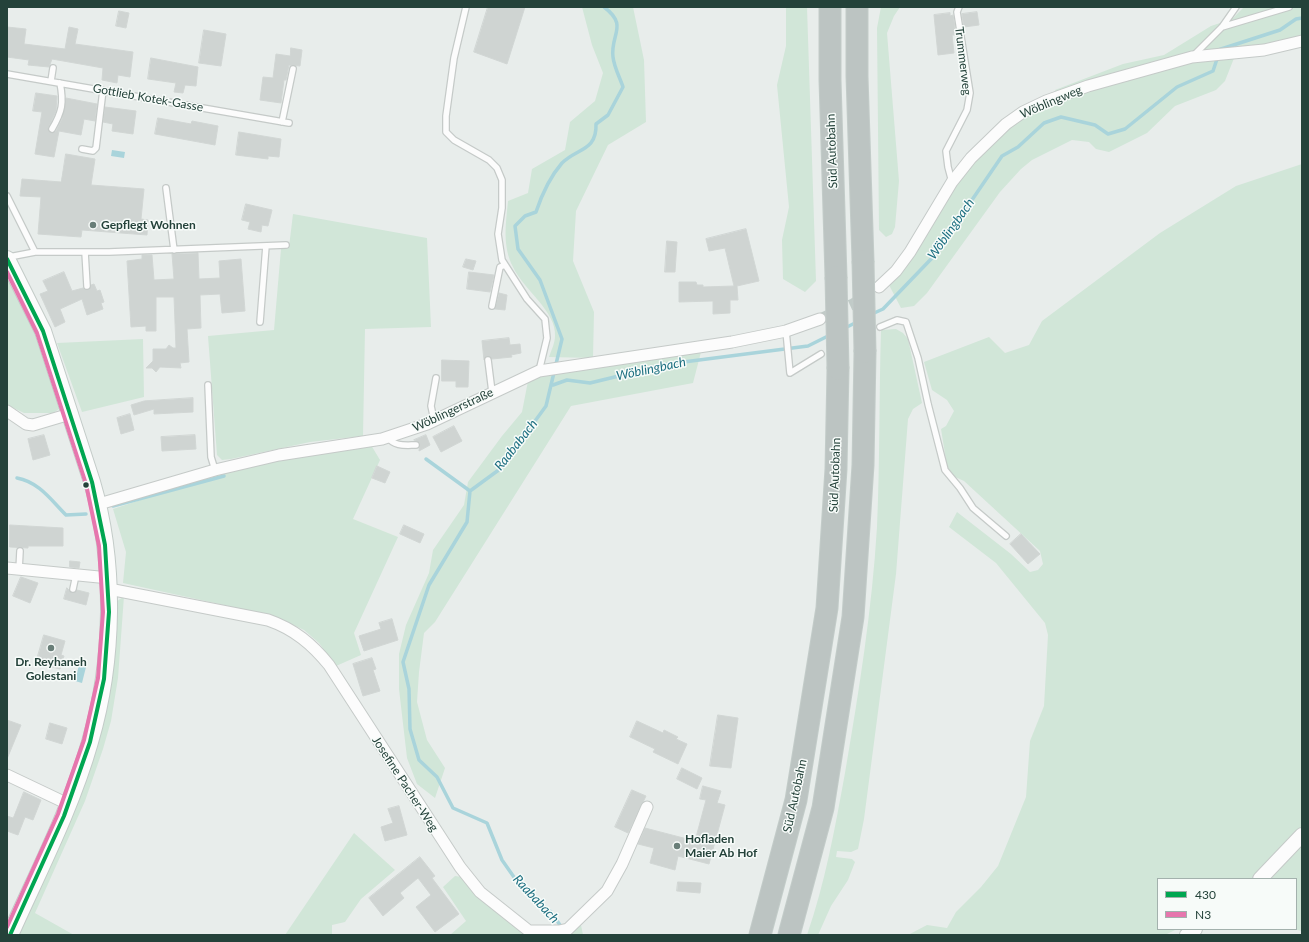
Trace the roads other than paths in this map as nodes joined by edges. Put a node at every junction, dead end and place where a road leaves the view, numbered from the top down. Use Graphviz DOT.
graph roads {
  1 [pos="466,7"];
  2 [pos="830,7"];
  3 [pos="857,7"];
  4 [pos="959,7"];
  5 [pos="1236,7"];
  6 [pos="1289,7"];
  7 [pos="1222,27"];
  8 [pos="1302,41"];
  9 [pos="1192,57"];
  10 [pos="53,68"];
  11 [pos="293,69"];
  12 [pos="7,74"];
  13 [pos="51,82"];
  14 [pos="60,83"];
  15 [pos="103,90"];
  16 [pos="282,122"];
  17 [pos="289,123"];
  18 [pos="52,129"];
  19 [pos="82,149"];
  20 [pos="952,182"];
  21 [pos="166,188"];
  22 [pos="7,196"];
  23 [pos="286,245"];
  24 [pos="266,246"];
  25 [pos="174,250"];
  26 [pos="35,252"];
  27 [pos="85,252"];
  28 [pos="7,258"];
  29 [pos="505,265"];
  30 [pos="87,286"];
  31 [pos="879,287"];
  32 [pos="492,306"];
  33 [pos="820,319"];
  34 [pos="260,322"];
  35 [pos="880,327"];
  36 [pos="786,333"];
  37 [pos="821,354"];
  38 [pos="488,360"];
  39 [pos="544,370"];
  40 [pos="436,378"];
  41 [pos="208,385"];
  42 [pos="492,392"];
  43 [pos="7,411"];
  44 [pos="70,414"];
  45 [pos="434,420"];
  46 [pos="388,437"];
  47 [pos="416,445"];
  48 [pos="215,470"];
  49 [pos="99,504"];
  50 [pos="1006,536"];
  51 [pos="20,551"];
  52 [pos="7,568"];
  53 [pos="19,570"];
  54 [pos="76,575"];
  55 [pos="109,584"];
  56 [pos="73,589"];
  57 [pos="7,775"];
  58 [pos="68,804"];
  59 [pos="646,807"];
  60 [pos="1302,835"];
  61 [pos="1261,878"];
  62 [pos="10,935"];
  63 [pos="760,935"];
  64 [pos="789,935"];
  1 -- 29 [label="lane"];
  2 -- 63 [label="highway, Süd Autobahn, bridge"];
  3 -- 64 [label="highway, bridge"];
  4 -- 20 [label="lane, Trummerweg"];
  5 -- 7 [label="lane"];
  6 -- 7 [label="lane"];
  7 -- 9 [label="lane"];
  8 -- 9 [label="street, Wöblingweg"];
  9 -- 20 [label="street, Wöblingweg"];
  10 -- 13 [label="lane"];
  11 -- 16 [label="lane"];
  12 -- 13 [label="lane, Gottlieb Kotek-Gasse"];
  13 -- 14 [label="lane, Gottlieb Kotek-Gasse"];
  14 -- 15 [label="lane, Gottlieb Kotek-Gasse"];
  14 -- 18 [label="lane"];
  15 -- 16 [label="lane, Gottlieb Kotek-Gasse"];
  15 -- 19 [label="lane"];
  16 -- 17 [label="lane, Gottlieb Kotek-Gasse"];
  20 -- 31 [label="street, Wöblingweg"];
  21 -- 25 [label="lane"];
  22 -- 26 [label="lane"];
  23 -- 24 [label="lane"];
  24 -- 25 [label="lane"];
  24 -- 34 [label="lane"];
  25 -- 27 [label="lane"];
  26 -- 27 [label="lane"];
  26 -- 28 [label="lane"];
  27 -- 30 [label="lane"];
  28 -- 44 [label="main road"];
  29 -- 32 [label="lane"];
  29 -- 39 [label="lane"];
  33 -- 36 [label="street"];
  35 -- 50 [label="lane"];
  36 -- 37 [label="lane"];
  36 -- 39 [label="street, Wöblingerstraße"];
  38 -- 42 [label="lane"];
  39 -- 42 [label="street, Wöblingerstraße"];
  40 -- 45 [label="lane"];
  41 -- 48 [label="lane"];
  42 -- 45 [label="street, Wöblingerstraße"];
  43 -- 44 [label="street"];
  44 -- 49 [label="main road"];
  45 -- 46 [label="street, Wöblingerstraße"];
  46 -- 47 [label="lane"];
  46 -- 48 [label="street, Wöblingerstraße"];
  48 -- 49 [label="street, Wöblingerstraße"];
  49 -- 55 [label="main road"];
  51 -- 53 [label="lane"];
  52 -- 53 [label="street, Josefine Pacher-Weg"];
  53 -- 54 [label="street, Josefine Pacher-Weg"];
  54 -- 55 [label="street, Josefine Pacher-Weg"];
  54 -- 56 [label="lane"];
  55 -- 58 [label="main road"];
  55 -- 59 [label="street, Josefine Pacher-Weg"];
  57 -- 58 [label="street"];
  58 -- 62 [label="main road"];
  60 -- 61 [label="street"];
}
